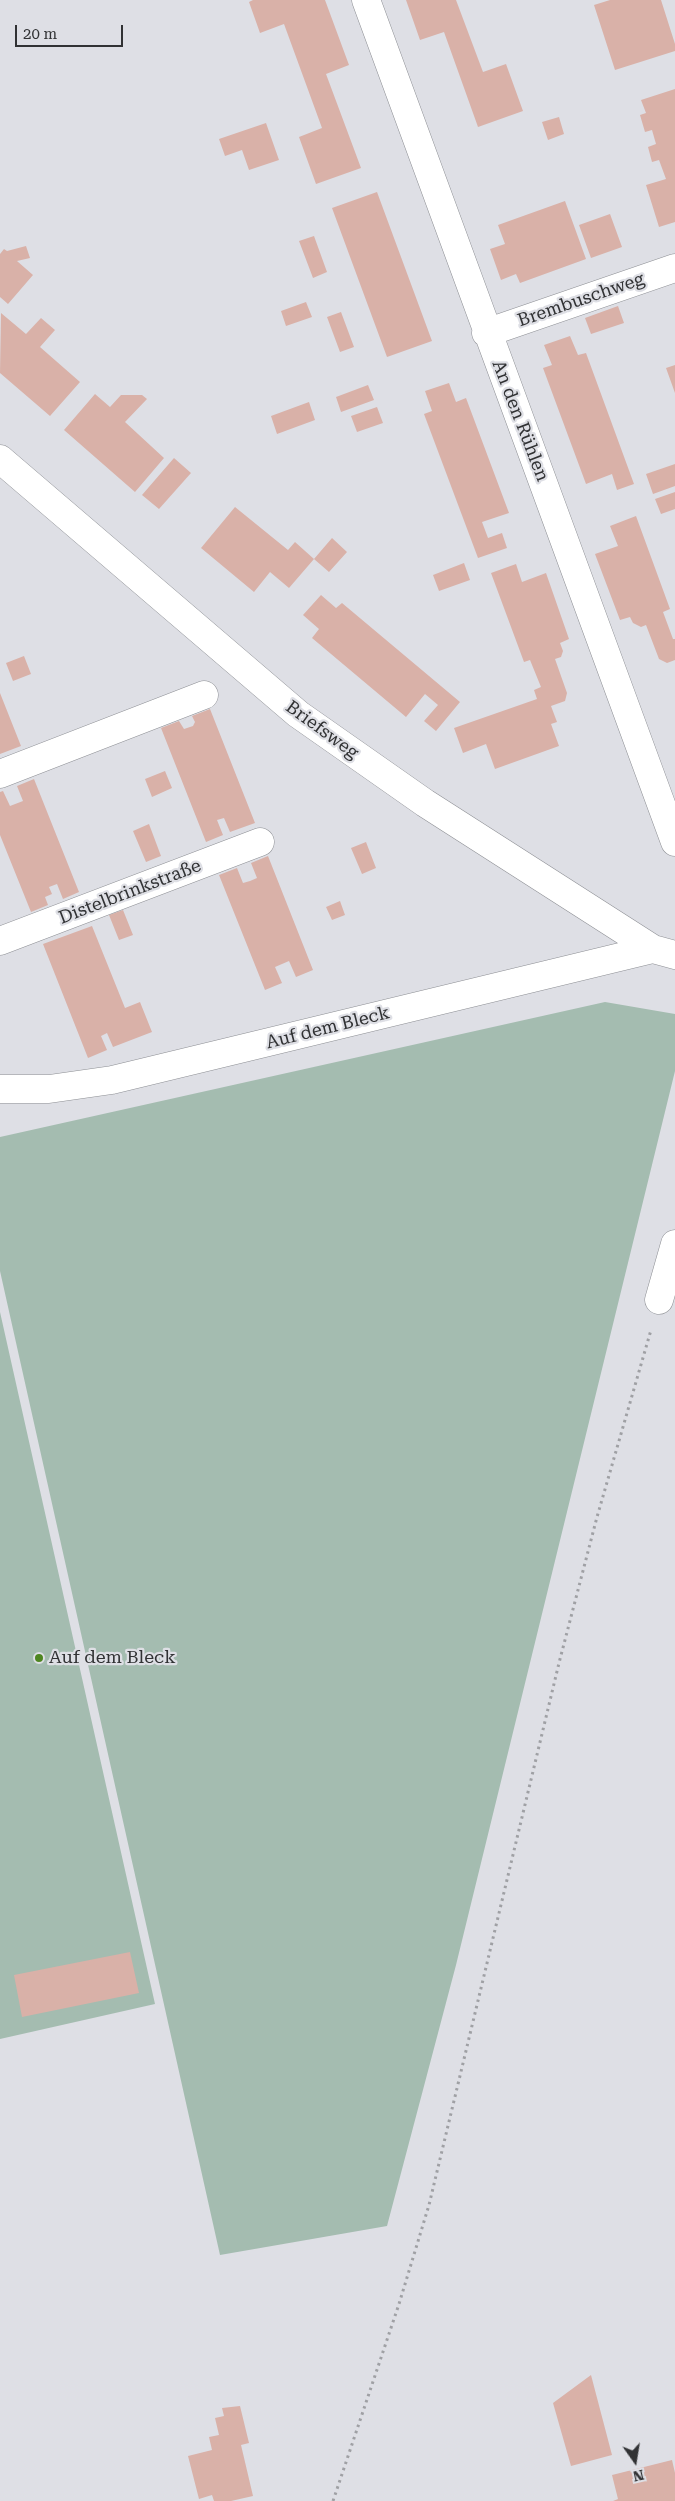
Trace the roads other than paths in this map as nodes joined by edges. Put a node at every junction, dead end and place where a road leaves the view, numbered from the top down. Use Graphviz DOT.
graph roads {
  1 [pos="366,0"];
  2 [pos="675,268"];
  3 [pos="486,333"];
  4 [pos="0,459"];
  5 [pos="204,695"];
  6 [pos="0,774"];
  7 [pos="260,842"];
  8 [pos="675,842"];
  9 [pos="0,941"];
  10 [pos="664,952"];
  11 [pos="0,1089"];
  12 [pos="675,1244"];
  13 [pos="659,1300"];
  1 -- 3 [label="street, An den Rühlen"];
  2 -- 3 [label="street, Brembuschweg"];
  3 -- 8 [label="street, An den Rühlen"];
  4 -- 10 [label="street, Briefsweg"];
  5 -- 6 [label="street"];
  7 -- 9 [label="street, Distelbrinkstraße"];
  10 -- 11 [label="street, Auf dem Bleck"];
  12 -- 13 [label="street"];
}
